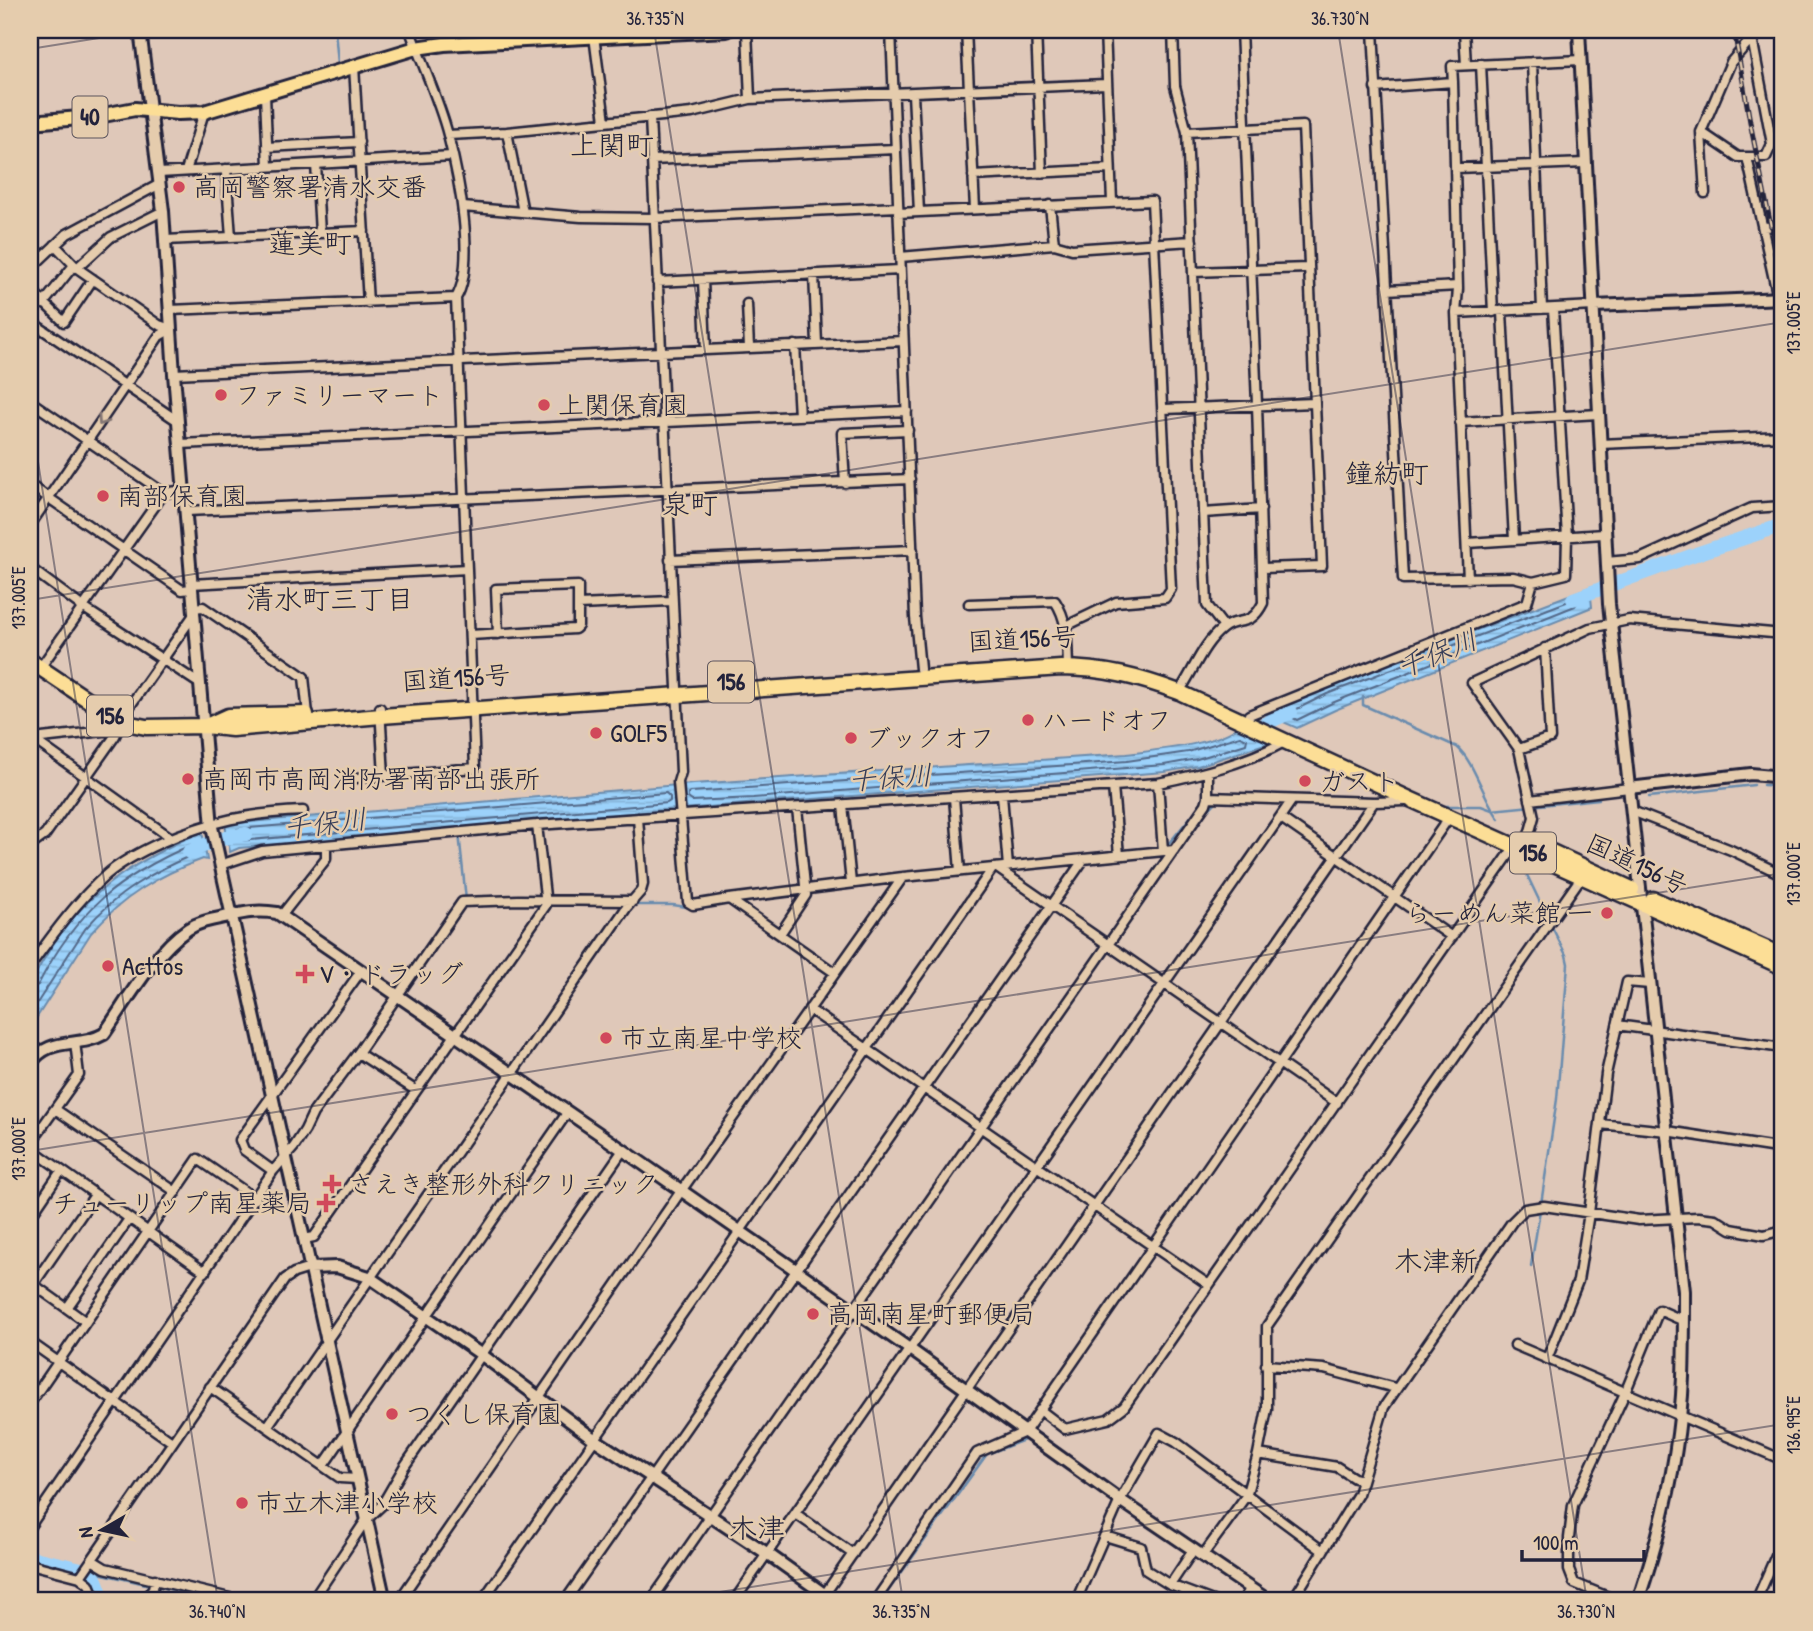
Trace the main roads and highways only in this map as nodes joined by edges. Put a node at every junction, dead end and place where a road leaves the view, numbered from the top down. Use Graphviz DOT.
graph roads {
  1 [pos="727,30"];
  2 [pos="30,122"];
  3 [pos="1067,663"];
  4 [pos="35,664"];
  5 [pos="677,691"];
  6 [pos="380,712"];
  7 [pos="205,726"];
  8 [pos="1286,738"];
  9 [pos="1521,844"];
  10 [pos="1640,898"];
  11 [pos="1783,956"];
  12 [pos="1783,967"];
  1 -- 2 [label="main road, 40"];
  3 -- 5 [label="highway, 国道156号 / 156"];
  3 -- 5 [label="highway, 国道156号 / 156"];
  3 -- 8 [label="highway, 国道156号 / 156"];
  4 -- 7 [label="highway, 国道156号 / 156"];
  5 -- 6 [label="highway, 国道156号 / 156"];
  6 -- 7 [label="highway, 国道156号 / 156"];
  6 -- 7 [label="highway, 国道156号 / 156"];
  8 -- 9 [label="highway, 国道156号 / 156"];
  8 -- 9 [label="highway, 国道156号 / 156"];
  9 -- 10 [label="highway, 国道156号 / 156"];
  9 -- 10 [label="highway, 国道156号 / 156"];
  10 -- 11 [label="highway, 国道156号 / 156"];
  10 -- 12 [label="highway, 国道156号 / 156"];
}
